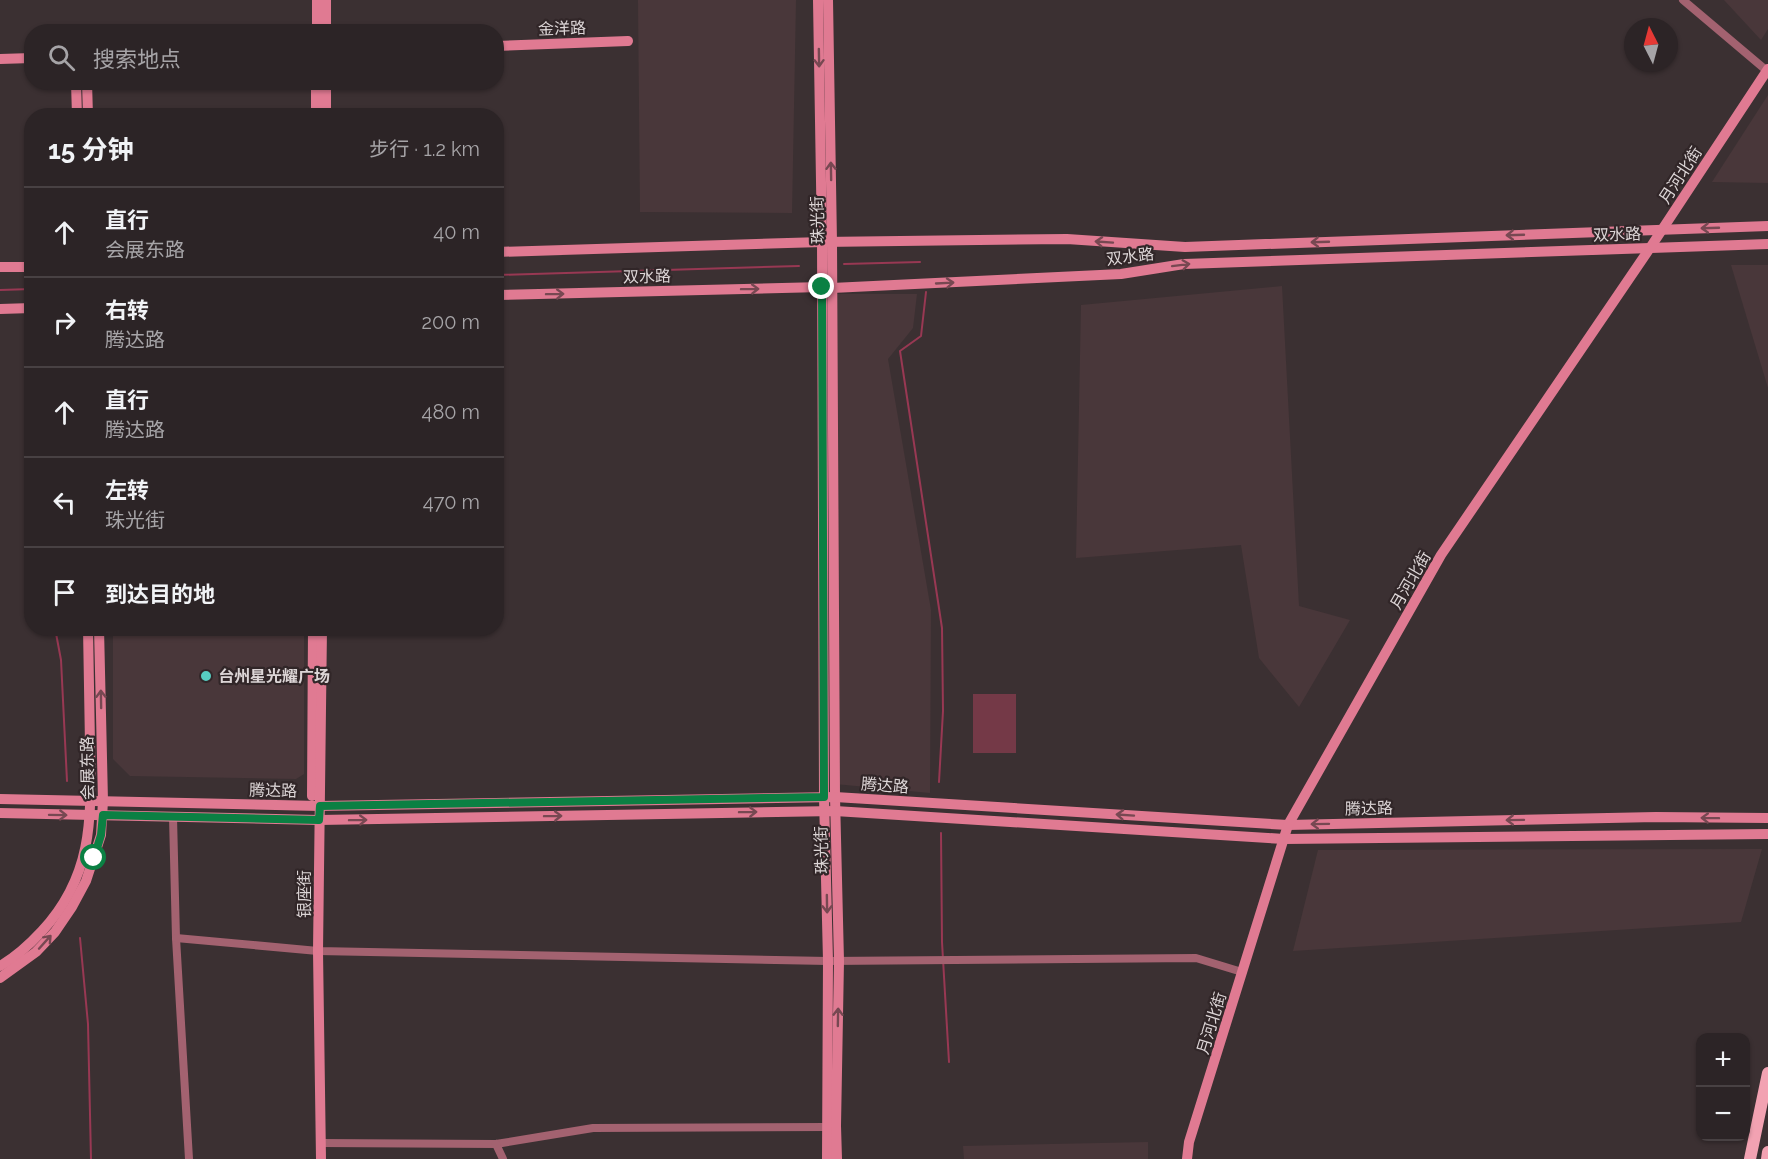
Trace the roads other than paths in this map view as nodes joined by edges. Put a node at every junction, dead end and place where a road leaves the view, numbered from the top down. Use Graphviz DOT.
graph roads {
  1 [pos="317,0"];
  2 [pos="326,0"];
  3 [pos="818,0"];
  4 [pos="828,0"];
  5 [pos="1683,0"];
  6 [pos="317,24"];
  7 [pos="326,24"];
  8 [pos="628,41"];
  9 [pos="504,46"];
  10 [pos="24,58"];
  11 [pos="0,59"];
  12 [pos="1767,70"];
  13 [pos="76,90"];
  14 [pos="87,90"];
  15 [pos="316,90"];
  16 [pos="326,90"];
  17 [pos="77,108"];
  18 [pos="88,108"];
  19 [pos="316,108"];
  20 [pos="326,108"];
  21 [pos="1768,226"];
  22 [pos="1662,230"];
  23 [pos="827,242"];
  24 [pos="1768,244"];
  25 [pos="1650,248"];
  26 [pos="504,252"];
  27 [pos="0,267"];
  28 [pos="24,267"];
  29 [pos="827,288"];
  30 [pos="504,295"];
  31 [pos="24,308"];
  32 [pos="0,309"];
  33 [pos="88,636"];
  34 [pos="99,636"];
  35 [pos="313,636"];
  36 [pos="322,636"];
  37 [pos="830,797"];
  38 [pos="0,799"];
  39 [pos="97,801"];
  40 [pos="316,806"];
  41 [pos="830,811"];
  42 [pos="0,813"];
  43 [pos="90,815"];
  44 [pos="103,815"];
  45 [pos="173,817"];
  46 [pos="1768,818"];
  47 [pos="315,820"];
  48 [pos="1288,825"];
  49 [pos="1768,834"];
  50 [pos="1284,839"];
  51 [pos="176,938"];
  52 [pos="315,951"];
  53 [pos="833,961"];
  54 [pos="0,966"];
  55 [pos="1242,972"];
  56 [pos="0,978"];
  57 [pos="1768,1072"];
  58 [pos="827,1127"];
  59 [pos="321,1143"];
  60 [pos="496,1144"];
  61 [pos="1768,1152"];
  62 [pos="189,1159"];
  63 [pos="314,1159"];
  64 [pos="321,1159"];
  65 [pos="503,1159"];
  66 [pos="827,1159"];
  67 [pos="837,1159"];
  68 [pos="1187,1159"];
  69 [pos="1750,1159"];
  70 [pos="1767,1159"];
  1 -- 6 [label="main road"];
  2 -- 7 [label="main road"];
  3 -- 23 [label="main road, 珠光街, one-way"];
  23 -- 4 [label="main road, 珠光街, one-way"];
  5 -- 12 [label="street"];
  8 -- 9 [label="main road, 金洋路"];
  10 -- 11 [label="main road"];
  12 -- 22 [label="main road, 月河北街"];
  13 -- 17 [label="main road"];
  14 -- 18 [label="main road"];
  15 -- 19 [label="main road"];
  16 -- 20 [label="main road"];
  21 -- 22 [label="main road, 双水路, one-way"];
  22 -- 23 [label="main road, 双水路, one-way"];
  22 -- 25 [label="main road, 月河北街"];
  23 -- 26 [label="main road, 双水路"];
  23 -- 29 [label="main road, 珠光街"];
  24 -- 25 [label="main road, 双水路"];
  29 -- 25 [label="main road, 双水路, one-way"];
  25 -- 48 [label="main road, 月河北街"];
  27 -- 28 [label="main road"];
  30 -- 29 [label="main road, 双水路, one-way"];
  29 -- 37 [label="main road, 珠光街"];
  31 -- 32 [label="main road"];
  33 -- 39 [label="main road, 会展东路"];
  39 -- 34 [label="main road, 会展东路, one-way"];
  35 -- 40 [label="main road"];
  36 -- 40 [label="main road"];
  37 -- 40 [label="main road, 腾达路"];
  37 -- 41 [label="main road, 珠光街"];
  48 -- 37 [label="main road, 腾达路, one-way"];
  38 -- 39 [label="main road, 腾达路"];
  39 -- 40 [label="main road, 腾达路"];
  39 -- 43 [label="main road, 会展东路"];
  39 -- 44 [label="main road, 会展东路"];
  40 -- 47 [label="main road"];
  47 -- 41 [label="main road, 腾达路, one-way"];
  41 -- 50 [label="main road, 腾达路"];
  41 -- 53 [label="main road, 珠光街"];
  42 -- 43 [label="main road, 腾达路, one-way"];
  43 -- 44 [label="main road, 腾达路"];
  43 -- 54 [label="main road, 会展东路"];
  44 -- 45 [label="main road, 腾达路"];
  56 -- 44 [label="main road, 会展东路, one-way"];
  45 -- 47 [label="main road, 腾达路"];
  45 -- 51 [label="street"];
  46 -- 48 [label="main road, 腾达路, one-way"];
  47 -- 52 [label="main road"];
  48 -- 50 [label="main road, 月河北街"];
  49 -- 50 [label="main road, 腾达路"];
  50 -- 55 [label="main road, 月河北街"];
  51 -- 52 [label="street"];
  51 -- 62 [label="street"];
  52 -- 53 [label="street"];
  52 -- 59 [label="main road"];
  52 -- 63 [label="main road"];
  53 -- 55 [label="street"];
  53 -- 58 [label="main road, 珠光街"];
  67 -- 53 [label="main road, 珠光街, one-way"];
  55 -- 68 [label="main road, 月河北街"];
  57 -- 69 [label="main road"];
  58 -- 60 [label="street"];
  58 -- 66 [label="main road, 珠光街"];
  59 -- 60 [label="street"];
  59 -- 64 [label="main road"];
  60 -- 65 [label="street"];
  61 -- 70 [label="main road"];
}
